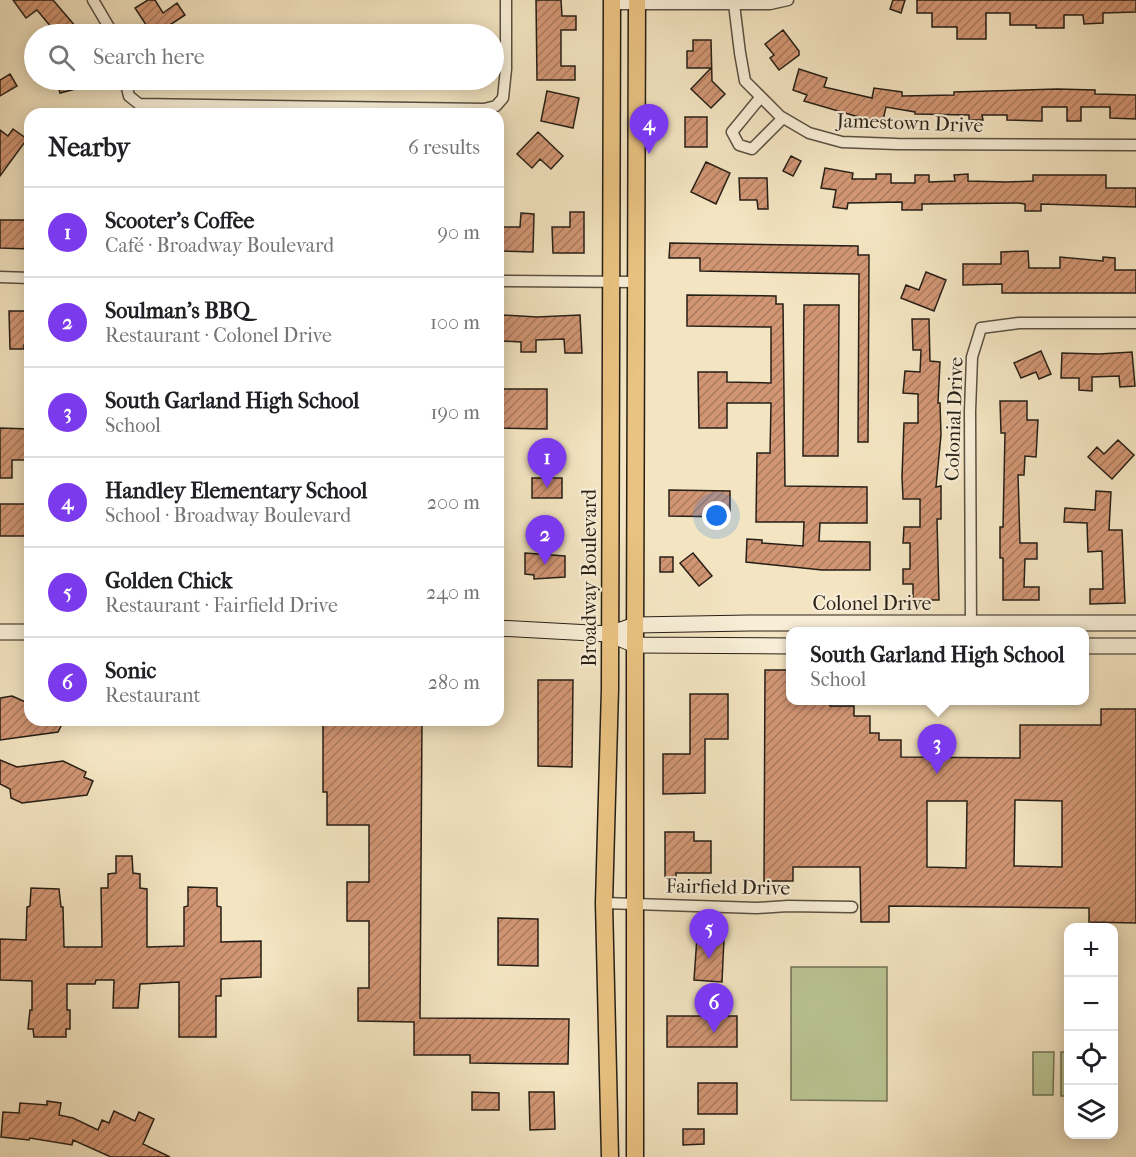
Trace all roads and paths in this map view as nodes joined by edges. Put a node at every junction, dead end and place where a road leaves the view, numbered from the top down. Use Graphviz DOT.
graph roads {
  1 [pos="93,0"];
  2 [pos="506,0"];
  3 [pos="788,0"];
  4 [pos="637,1"];
  5 [pos="612,2"];
  6 [pos="734,3"];
  7 [pos="107,24"];
  8 [pos="504,88"];
  9 [pos="128,90"];
  10 [pos="504,90"];
  11 [pos="760,98"];
  12 [pos="415,108"];
  13 [pos="488,108"];
  14 [pos="783,118"];
  15 [pos="1136,145"];
  16 [pos="0,277"];
  17 [pos="24,278"];
  18 [pos="504,281"];
  19 [pos="611,282"];
  20 [pos="637,282"];
  21 [pos="1136,323"];
  22 [pos="610,461"];
  23 [pos="636,462"];
  24 [pos="1136,623"];
  25 [pos="635,625"];
  26 [pos="927,627"];
  27 [pos="971,627"];
  28 [pos="1004,627"];
  29 [pos="504,628"];
  30 [pos="0,632"];
  31 [pos="24,632"];
  32 [pos="609,634"];
  33 [pos="634,645"];
  34 [pos="786,645"];
  35 [pos="1089,646"];
  36 [pos="1136,646"];
  37 [pos="607,791"];
  38 [pos="635,792"];
  39 [pos="604,903"];
  40 [pos="635,903"];
  41 [pos="852,907"];
  42 [pos="609,1095"];
  43 [pos="634,1096"];
  44 [pos="610,1157"];
  45 [pos="635,1157"];
  1 -- 7 [label="street"];
  2 -- 8 [label="street"];
  3 -- 6 [label="street"];
  4 -- 5 [label="street"];
  4 -- 6 [label="street"];
  4 -- 20 [label="main road"];
  5 -- 19 [label="main road, Broadway Boulevard"];
  6 -- 11 [label="street, Jamestown Drive"];
  9 -- 12 [label="street"];
  10 -- 13 [label="street"];
  11 -- 14 [label="street, Jamestown Drive"];
  11 -- 14 [label="street"];
  14 -- 15 [label="street, Jamestown Drive"];
  16 -- 17 [label="street"];
  18 -- 19 [label="street"];
  19 -- 20 [label="street"];
  19 -- 22 [label="main road, Broadway Boulevard"];
  20 -- 23 [label="main road"];
  21 -- 27 [label="street, Colonial Drive"];
  22 -- 23 [label="main road"];
  22 -- 32 [label="main road, Broadway Boulevard"];
  23 -- 25 [label="main road"];
  24 -- 28 [label="street, Colonel Drive"];
  25 -- 26 [label="street, Colonel Drive"];
  25 -- 32 [label="street, Colonel Drive"];
  25 -- 33 [label="main road"];
  29 -- 32 [label="street, Colonel Drive"];
  30 -- 31 [label="street"];
  32 -- 33 [label="street, Colonel Drive"];
  32 -- 37 [label="main road, Broadway Boulevard"];
  33 -- 34 [label="street, Colonel Drive"];
  33 -- 38 [label="main road"];
  35 -- 36 [label="street"];
  37 -- 38 [label="main road"];
  37 -- 39 [label="main road, Broadway Boulevard"];
  38 -- 40 [label="main road"];
  39 -- 40 [label="street, Fairfield Drive"];
  39 -- 42 [label="main road, Broadway Boulevard"];
  40 -- 41 [label="street, Fairfield Drive"];
  40 -- 43 [label="main road"];
  42 -- 43 [label="main road"];
  42 -- 44 [label="main road, Broadway Boulevard"];
  43 -- 45 [label="main road"];
}
